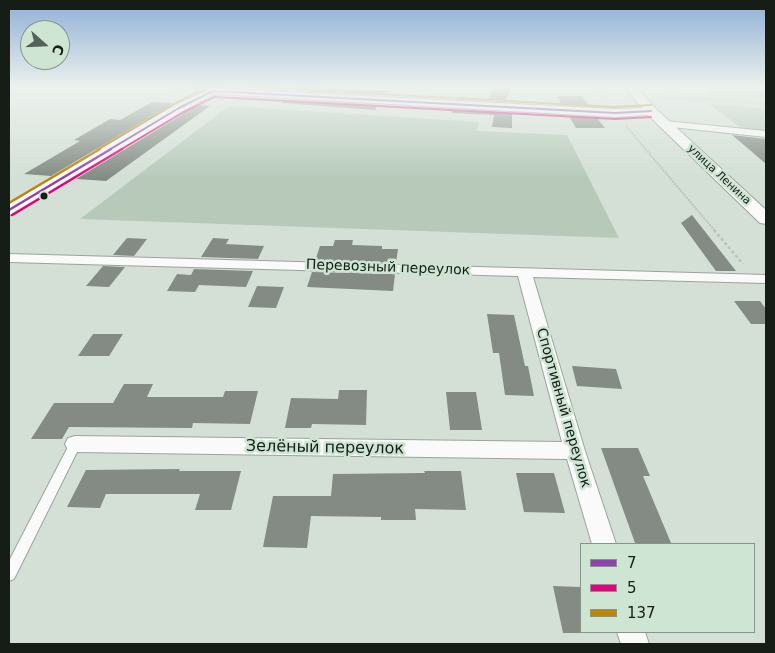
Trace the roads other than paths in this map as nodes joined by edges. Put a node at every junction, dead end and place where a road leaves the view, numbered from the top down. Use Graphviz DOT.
graph roads {
  1 [pos="163,117"];
  2 [pos="658,117"];
  3 [pos="665,124"];
  4 [pos="766,134"];
  5 [pos="9,210"];
  6 [pos="766,219"];
  7 [pos="9,258"];
  8 [pos="524,272"];
  9 [pos="761,279"];
  10 [pos="75,444"];
  11 [pos="574,451"];
  12 [pos="604,543"];
  13 [pos="9,574"];
  1 -- 5 [label="main road"];
  2 -- 3 [label="main road, улица Ленина"];
  3 -- 4 [label="street"];
  3 -- 6 [label="main road, улица Ленина"];
  7 -- 8 [label="street, Перевозный переулок"];
  8 -- 9 [label="street, Перевозный переулок"];
  8 -- 11 [label="street, Спортивный переулок"];
  10 -- 11 [label="street, Зелёный переулок"];
  10 -- 13 [label="lane"];
  11 -- 12 [label="street, Спортивный переулок"];
}
